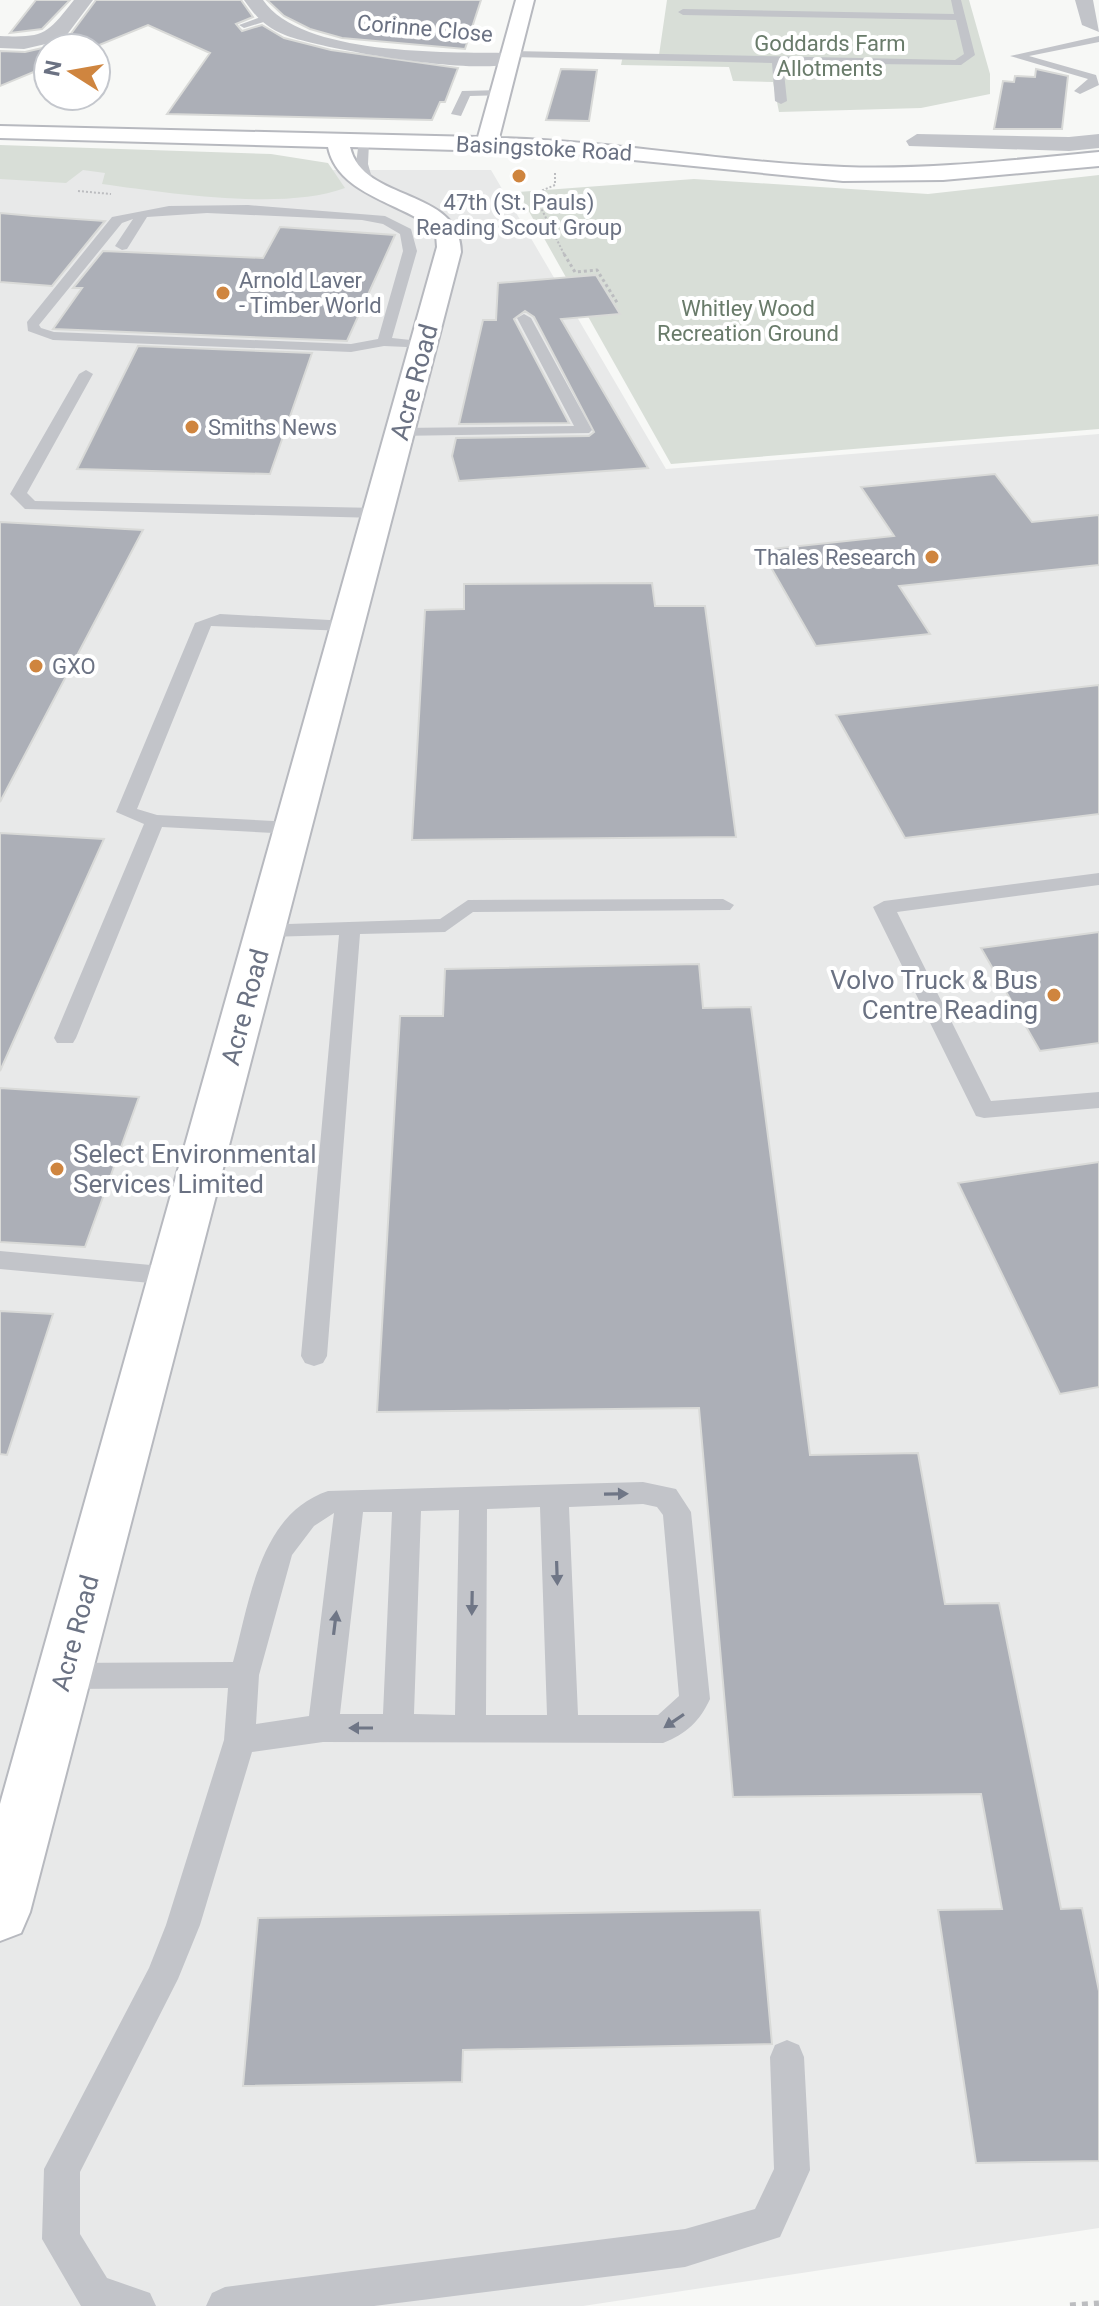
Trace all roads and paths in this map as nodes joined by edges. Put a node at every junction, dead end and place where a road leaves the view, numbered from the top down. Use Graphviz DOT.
graph roads {
  1 [pos="84,0"];
  2 [pos="253,0"];
  3 [pos="525,0"];
  4 [pos="956,0"];
  5 [pos="1084,0"];
  6 [pos="683,12"];
  7 [pos="960,17"];
  8 [pos="266,18"];
  9 [pos="244,25"];
  10 [pos="1099,26"];
  11 [pos="1099,39"];
  12 [pos="0,42"];
  13 [pos="510,57"];
  14 [pos="777,59"];
  15 [pos="1080,91"];
  16 [pos="502,93"];
  17 [pos="781,101"];
  18 [pos="457,114"];
  19 [pos="0,132"];
  20 [pos="917,141"];
  21 [pos="338,143"];
  22 [pos="363,143"];
  23 [pos="400,143"];
  24 [pos="487,143"];
  25 [pos="1095,153"];
  26 [pos="555,173"];
  27 [pos="370,182"];
  28 [pos="142,215"];
  29 [pos="122,246"];
  30 [pos="618,304"];
  31 [pos="524,318"];
  32 [pos="404,344"];
  33 [pos="86,374"];
  34 [pos="400,433"];
  35 [pos="378,513"];
  36 [pos="347,626"];
  37 [pos="155,821"];
  38 [pos="293,828"];
  39 [pos="1099,879"];
  40 [pos="723,905"];
  41 [pos="350,927"];
  42 [pos="266,930"];
  43 [pos="65,1038"];
  44 [pos="1099,1100"];
  45 [pos="0,1260"];
  46 [pos="172,1276"];
  47 [pos="314,1356"];
  48 [pos="554,1495"];
  49 [pos="473,1497"];
  50 [pos="407,1499"];
  51 [pos="350,1501"];
  52 [pos="244,1675"];
  53 [pos="63,1676"];
  54 [pos="323,1728"];
  55 [pos="398,1728"];
  56 [pos="470,1728"];
  57 [pos="563,1728"];
  58 [pos="240,1740"];
  59 [pos="10,1845"];
  60 [pos="0,1912"];
  61 [pos="787,2057"];
  62 [pos="1099,2304"];
  63 [pos="137,2306"];
  64 [pos="225,2306"];
  65 [pos="1070,2306"];
  1 -- 12 [label="street"];
  2 -- 8 [label="street"];
  3 -- 13 [label="street"];
  4 -- 7 [label="lane"];
  5 -- 10 [label="street"];
  6 -- 7 [label="lane"];
  7 -- 14 [label="lane"];
  8 -- 9 [label="lane"];
  8 -- 13 [label="street, Corinne Close"];
  11 -- 15 [label="lane"];
  13 -- 14 [label="lane"];
  13 -- 16 [label="street"];
  14 -- 17 [label="lane"];
  16 -- 18 [label="lane"];
  16 -- 24 [label="street"];
  19 -- 21 [label="street, Basingstoke Road"];
  20 -- 25 [label="street, Basingstoke Road"];
  21 -- 22 [label="street, Basingstoke Road"];
  21 -- 27 [label="street"];
  22 -- 23 [label="street, Basingstoke Road"];
  22 -- 27 [label="lane"];
  23 -- 24 [label="street, Basingstoke Road"];
  23 -- 27 [label="street"];
  24 -- 25 [label="street, Basingstoke Road"];
  26 -- 30 [label="path"];
  27 -- 32 [label="street, Acre Road"];
  28 -- 29 [label="lane"];
  28 -- 32 [label="lane"];
  28 -- 32 [label="lane"];
  31 -- 34 [label="lane"];
  32 -- 34 [label="street, Acre Road"];
  33 -- 35 [label="lane"];
  34 -- 35 [label="street, Acre Road"];
  35 -- 36 [label="street, Acre Road"];
  36 -- 37 [label="lane"];
  36 -- 38 [label="street, Acre Road"];
  37 -- 38 [label="lane"];
  37 -- 43 [label="lane"];
  38 -- 42 [label="street, Acre Road"];
  39 -- 44 [label="lane"];
  40 -- 41 [label="lane"];
  41 -- 42 [label="lane"];
  41 -- 47 [label="lane"];
  42 -- 46 [label="street, Acre Road"];
  45 -- 46 [label="lane"];
  46 -- 53 [label="street, Acre Road"];
  48 -- 49 [label="lane"];
  48 -- 57 [label="lane, one-way"];
  48 -- 57 [label="lane, one-way"];
  49 -- 50 [label="lane"];
  49 -- 56 [label="lane, one-way"];
  50 -- 51 [label="lane"];
  50 -- 55 [label="lane"];
  51 -- 52 [label="lane"];
  54 -- 51 [label="lane, one-way"];
  52 -- 53 [label="lane"];
  52 -- 58 [label="lane"];
  53 -- 59 [label="street, Acre Road"];
  55 -- 54 [label="lane, one-way"];
  54 -- 58 [label="lane"];
  55 -- 56 [label="lane"];
  56 -- 57 [label="lane"];
  58 -- 63 [label="lane"];
  59 -- 60 [label="street, Acre Road"];
  61 -- 64 [label="lane"];
  62 -- 65 [label="path"];
}
